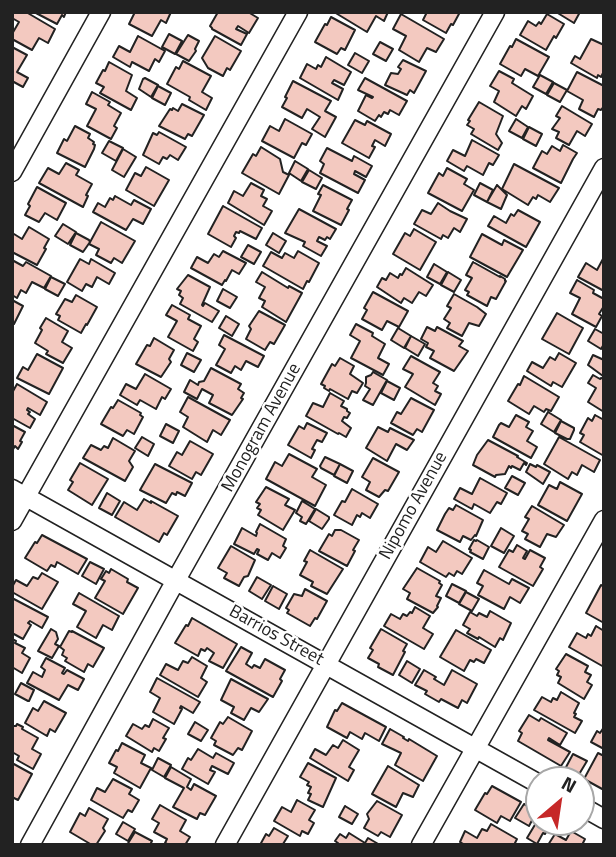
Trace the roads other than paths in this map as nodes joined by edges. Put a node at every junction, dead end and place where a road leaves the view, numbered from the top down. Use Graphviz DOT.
graph roads {
  1 [pos="101,12"];
  2 [pos="298,12"];
  3 [pos="495,12"];
  4 [pos="604,168"];
  5 [pos="12,172"];
  6 [pos="19,493"];
  7 [pos="604,520"];
  8 [pos="12,521"];
  9 [pos="176,580"];
  10 [pos="325,664"];
  11 [pos="475,749"];
  12 [pos="525,776"];
  13 [pos="30,845"];
  14 [pos="225,845"];
  15 [pos="421,845"];
  1 -- 5 [label="street"];
  2 -- 6 [label="street"];
  3 -- 9 [label="street, Monogram Avenue"];
  4 -- 10 [label="street, Nipomo Avenue"];
  6 -- 8 [label="street"];
  6 -- 9 [label="street, Barrios Street"];
  7 -- 11 [label="street"];
  9 -- 10 [label="street, Barrios Street"];
  9 -- 13 [label="street, Monogram Avenue"];
  10 -- 11 [label="street, Barrios Street"];
  10 -- 14 [label="street, Nipomo Avenue"];
  11 -- 12 [label="street, Barrios Street"];
  11 -- 15 [label="street"];
}
